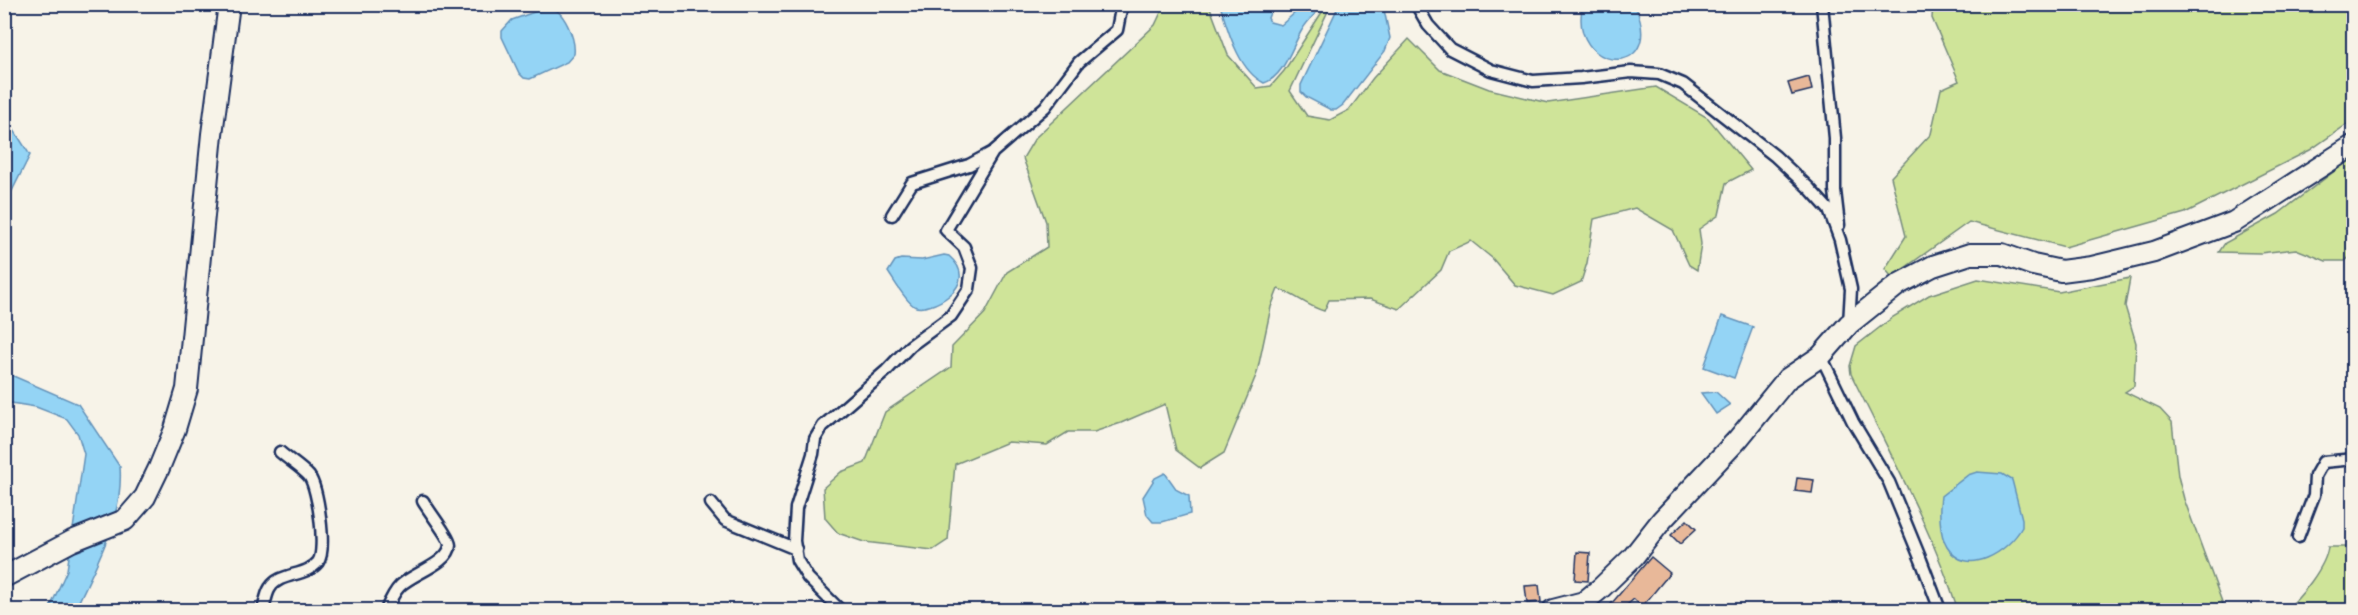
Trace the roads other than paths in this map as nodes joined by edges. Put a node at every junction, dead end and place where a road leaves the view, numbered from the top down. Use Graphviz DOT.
graph roads {
  1 [pos="229,4"];
  2 [pos="1122,4"];
  3 [pos="1416,4"];
  4 [pos="1822,4"];
  5 [pos="2354,145"];
  6 [pos="993,152"];
  7 [pos="892,215"];
  8 [pos="1840,240"];
  9 [pos="1849,324"];
  10 [pos="1821,356"];
  11 [pos="280,452"];
  12 [pos="2354,459"];
  13 [pos="423,501"];
  14 [pos="711,503"];
  15 [pos="2298,537"];
  16 [pos="796,549"];
  17 [pos="4,577"];
  18 [pos="263,610"];
  19 [pos="386,610"];
  20 [pos="840,610"];
  21 [pos="1553,610"];
  22 [pos="1940,610"];
  1 -- 17 [label="street"];
  2 -- 6 [label="lane"];
  3 -- 8 [label="lane"];
  4 -- 8 [label="lane"];
  5 -- 9 [label="street"];
  6 -- 7 [label="lane"];
  6 -- 16 [label="lane"];
  8 -- 9 [label="lane"];
  9 -- 10 [label="street"];
  10 -- 21 [label="street"];
  10 -- 22 [label="lane"];
  11 -- 18 [label="lane"];
  12 -- 15 [label="lane"];
  13 -- 19 [label="lane"];
  14 -- 16 [label="lane"];
  16 -- 20 [label="lane"];
}
